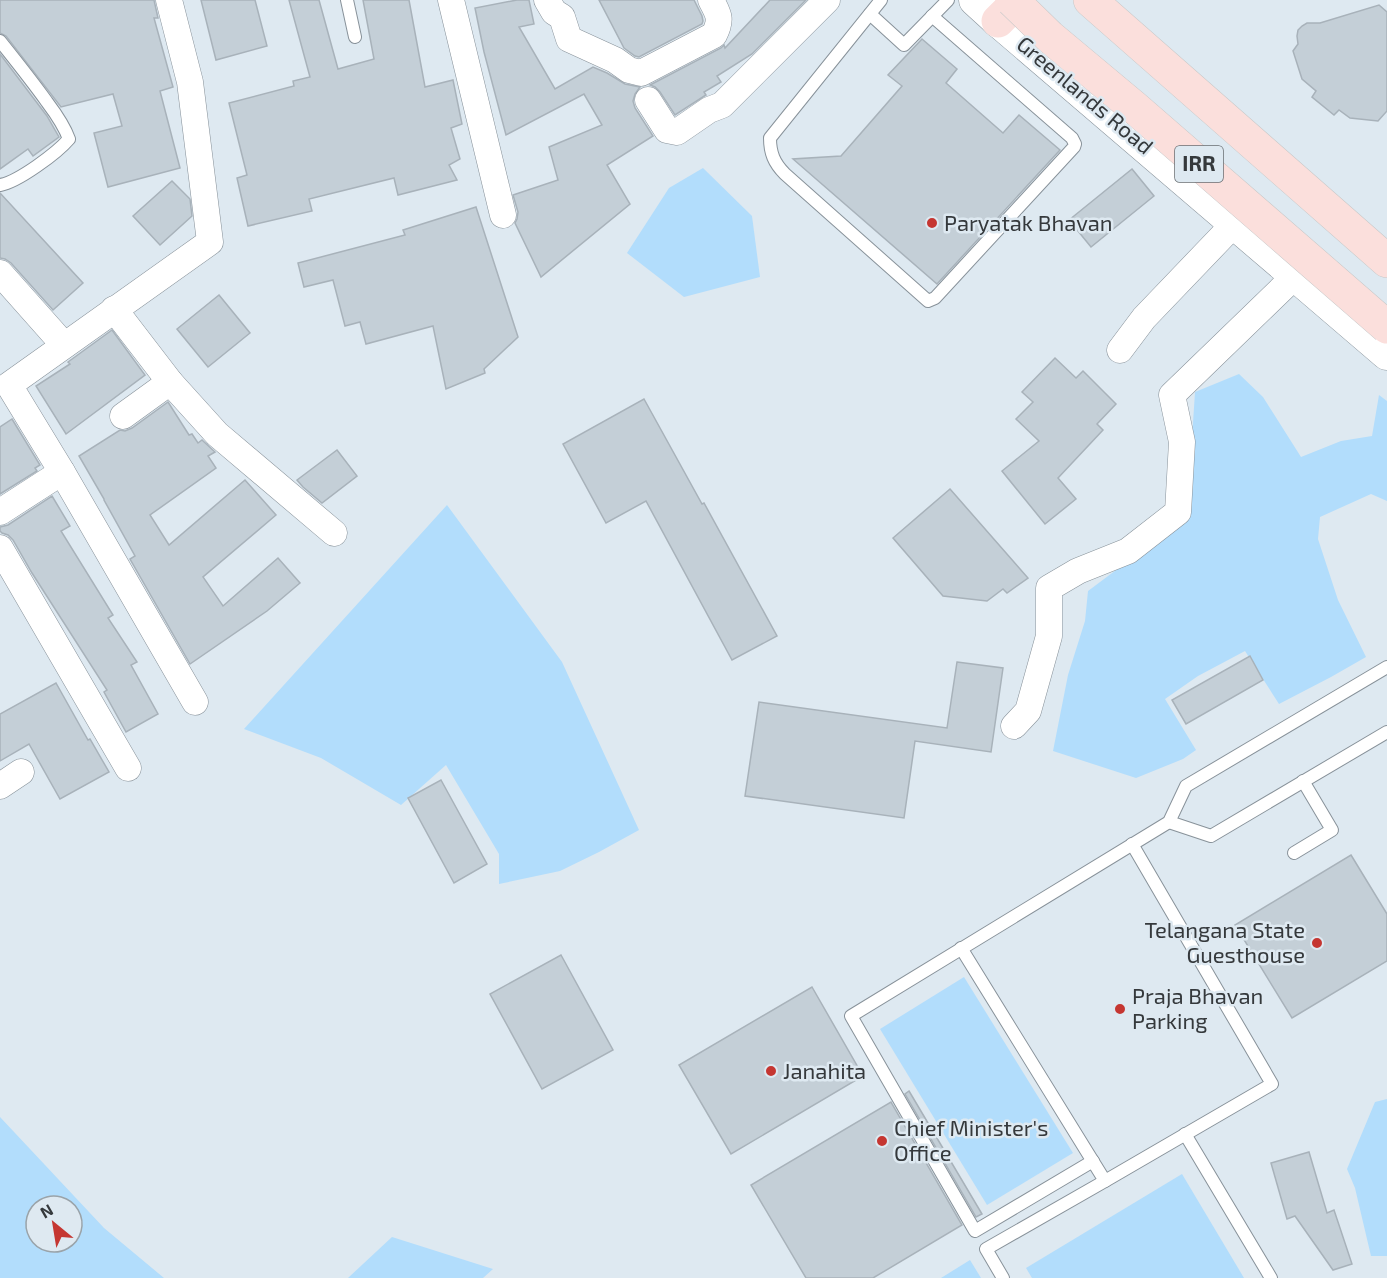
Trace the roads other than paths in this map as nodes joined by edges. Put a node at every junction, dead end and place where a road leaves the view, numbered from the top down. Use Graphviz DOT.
graph roads {
  1 [pos="169,0"];
  2 [pos="347,0"];
  3 [pos="452,0"];
  4 [pos="547,0"];
  5 [pos="711,0"];
  6 [pos="827,0"];
  7 [pos="881,0"];
  8 [pos="948,0"];
  9 [pos="1090,0"];
  10 [pos="1001,5"];
  11 [pos="870,14"];
  12 [pos="932,16"];
  13 [pos="356,37"];
  14 [pos="0,41"];
  15 [pos="648,100"];
  16 [pos="0,185"];
  17 [pos="503,215"];
  18 [pos="1235,224"];
  19 [pos="1386,258"];
  20 [pos="0,273"];
  21 [pos="1296,275"];
  22 [pos="114,309"];
  23 [pos="1387,327"];
  24 [pos="64,345"];
  25 [pos="1119,350"];
  26 [pos="1387,354"];
  27 [pos="170,382"];
  28 [pos="123,416"];
  29 [pos="62,472"];
  30 [pos="0,512"];
  31 [pos="334,533"];
  32 [pos="0,548"];
  33 [pos="1387,667"];
  34 [pos="195,702"];
  35 [pos="1014,726"];
  36 [pos="1387,732"];
  37 [pos="128,768"];
  38 [pos="21,772"];
  39 [pos="1303,781"];
  40 [pos="0,786"];
  41 [pos="1169,822"];
  42 [pos="1132,844"];
  43 [pos="1294,852"];
  44 [pos="961,948"];
  45 [pos="1185,1134"];
  46 [pos="1093,1161"];
  47 [pos="1105,1181"];
  48 [pos="1003,1278"];
  49 [pos="1270,1278"];
  1 -- 22 [label="street"];
  2 -- 13 [label="lane"];
  3 -- 17 [label="street"];
  4 -- 5 [label="street"];
  6 -- 15 [label="street"];
  7 -- 11 [label="lane"];
  8 -- 12 [label="lane"];
  9 -- 19 [label="main road, IRR"];
  10 -- 18 [label="street, Greenlands Road / IRR"];
  10 -- 23 [label="main road, IRR, bridge"];
  11 -- 12 [label="lane"];
  11 -- 12 [label="lane"];
  14 -- 16 [label="lane"];
  18 -- 21 [label="street, Greenlands Road / IRR"];
  18 -- 25 [label="street"];
  20 -- 24 [label="street"];
  21 -- 26 [label="street, Greenlands Road / IRR"];
  21 -- 35 [label="street"];
  22 -- 24 [label="street"];
  22 -- 27 [label="street"];
  24 -- 29 [label="street"];
  27 -- 28 [label="street"];
  27 -- 31 [label="street"];
  29 -- 30 [label="street"];
  29 -- 34 [label="street"];
  32 -- 37 [label="street"];
  33 -- 41 [label="lane"];
  36 -- 39 [label="lane"];
  38 -- 40 [label="street"];
  39 -- 41 [label="lane"];
  39 -- 43 [label="lane"];
  41 -- 42 [label="lane"];
  42 -- 44 [label="lane"];
  42 -- 45 [label="lane"];
  44 -- 46 [label="lane"];
  44 -- 46 [label="lane"];
  45 -- 47 [label="lane"];
  45 -- 49 [label="lane"];
  46 -- 47 [label="lane"];
  47 -- 48 [label="lane"];
}
